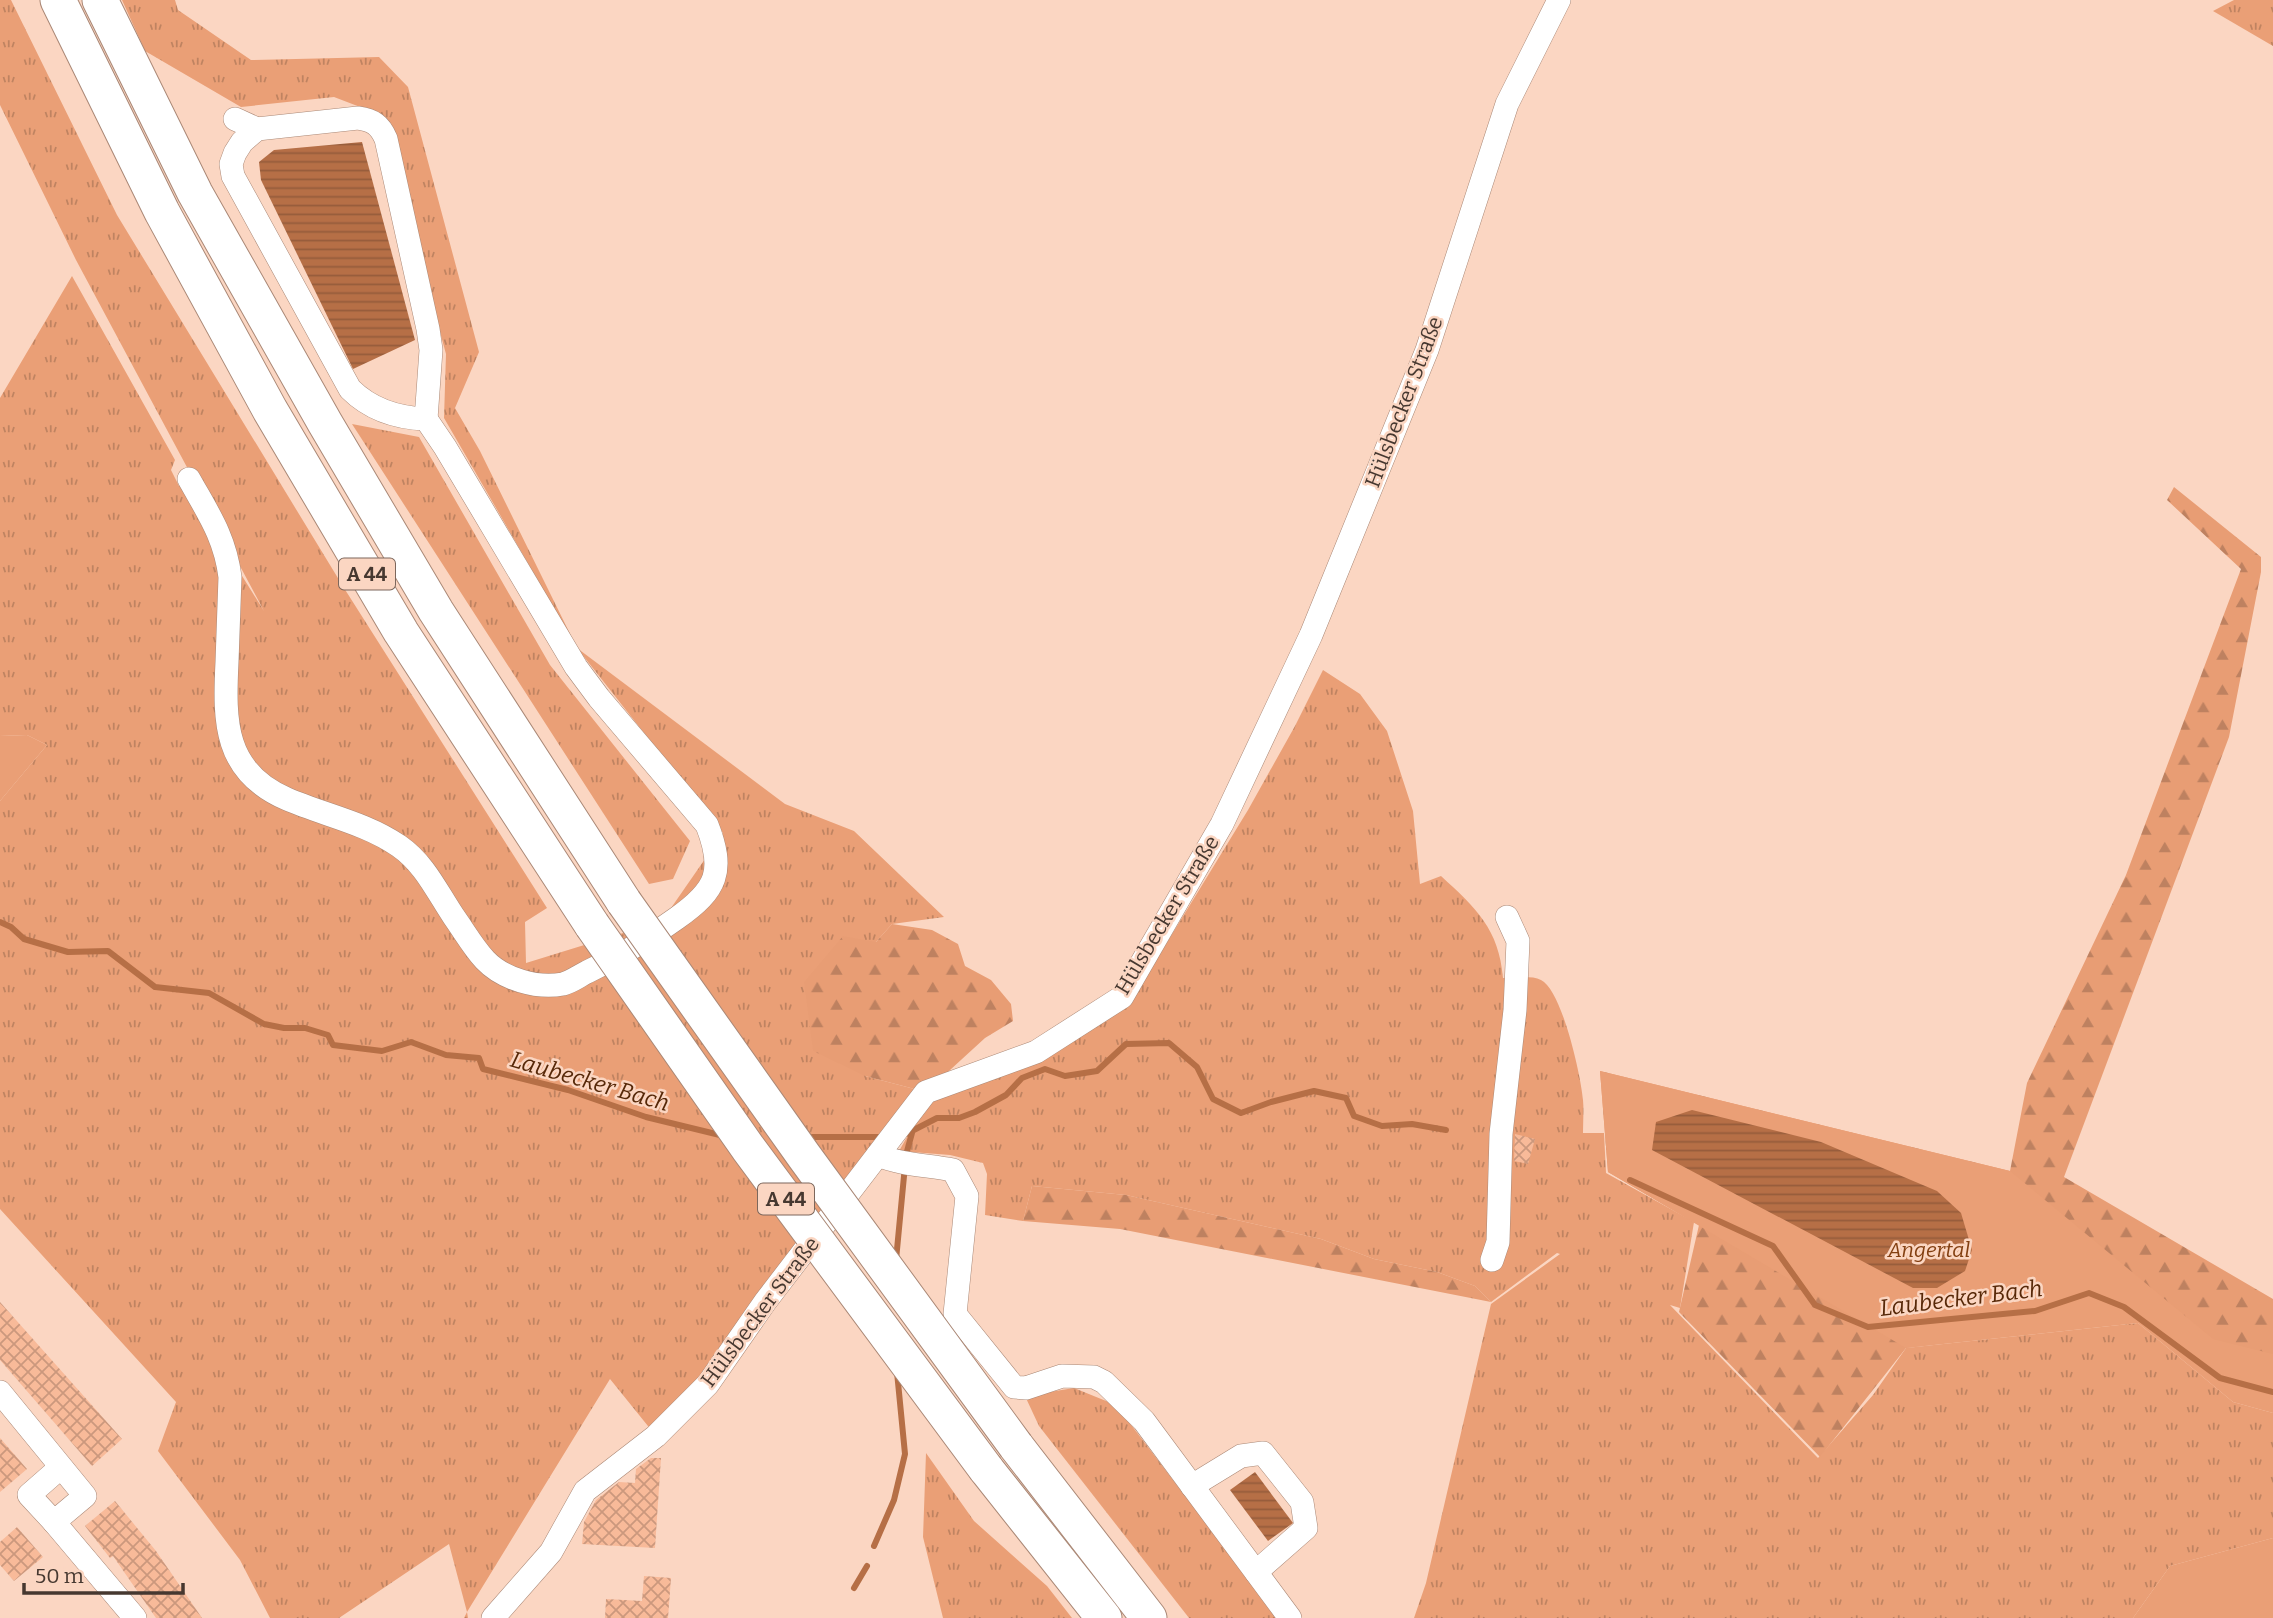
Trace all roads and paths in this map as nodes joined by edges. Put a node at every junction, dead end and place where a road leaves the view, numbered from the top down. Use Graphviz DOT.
graph roads {
  1 [pos="58,0"];
  2 [pos="100,0"];
  3 [pos="1559,0"];
  4 [pos="235,119"];
  5 [pos="257,129"];
  6 [pos="426,419"];
  7 [pos="189,479"];
  8 [pos="1507,917"];
  9 [pos="886,1159"];
  10 [pos="1492,1260"];
  11 [pos="0,1392"];
  12 [pos="61,1467"];
  13 [pos="1192,1486"];
  14 [pos="54,1522"];
  15 [pos="1256,1572"];
  16 [pos="135,1618"];
  17 [pos="493,1618"];
  18 [pos="1104,1618"];
  19 [pos="1149,1618"];
  20 [pos="1290,1618"];
  1 -- 18 [label="highway, A 44, bridge"];
  2 -- 19 [label="highway, A 44, bridge"];
  3 -- 9 [label="street, Hülsbecker Straße"];
  4 -- 5 [label="street"];
  5 -- 6 [label="street"];
  5 -- 6 [label="street"];
  6 -- 7 [label="street"];
  8 -- 10 [label="street"];
  9 -- 13 [label="street"];
  9 -- 17 [label="street, Hülsbecker Straße"];
  11 -- 12 [label="street"];
  12 -- 14 [label="street"];
  12 -- 14 [label="street"];
  13 -- 15 [label="street"];
  13 -- 15 [label="street"];
  14 -- 16 [label="street"];
  15 -- 20 [label="street"];
}
